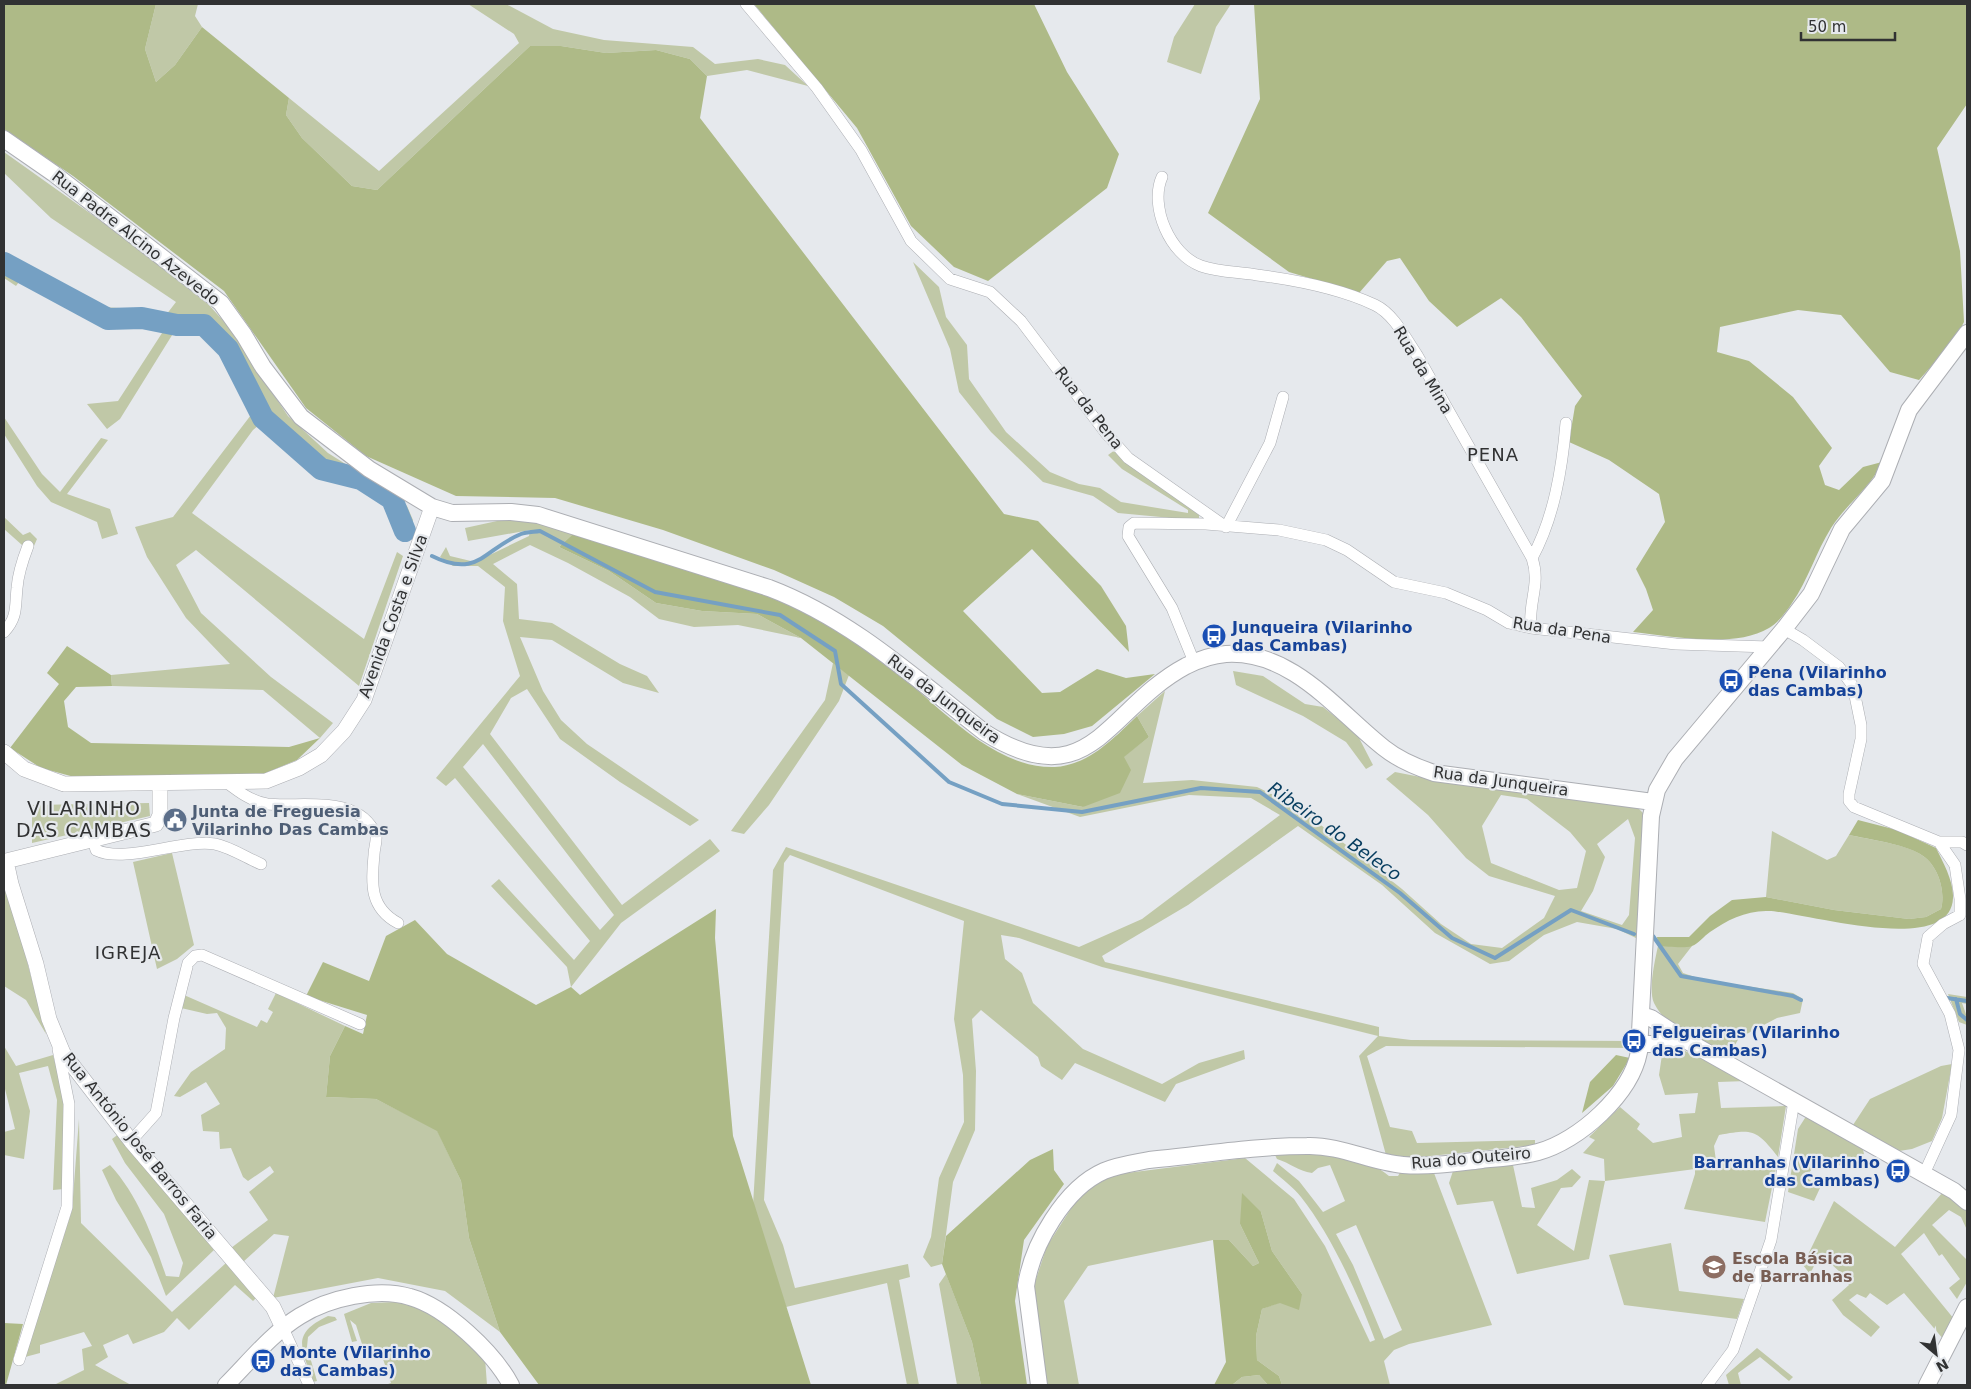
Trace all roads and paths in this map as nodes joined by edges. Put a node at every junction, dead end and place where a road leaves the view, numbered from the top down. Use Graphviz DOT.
graph roads {
  1 [pos="746,4"];
  2 [pos="4,139"];
  3 [pos="1162,177"];
  4 [pos="1967,333"];
  5 [pos="1283,397"];
  6 [pos="1566,424"];
  7 [pos="432,507"];
  8 [pos="1226,527"];
  9 [pos="28,546"];
  10 [pos="1532,558"];
  11 [pos="1531,628"];
  12 [pos="1784,629"];
  13 [pos="4,632"];
  14 [pos="1769,647"];
  15 [pos="1194,662"];
  16 [pos="4,752"];
  17 [pos="226,782"];
  18 [pos="160,784"];
  19 [pos="1653,802"];
  20 [pos="93,840"];
  21 [pos="1939,842"];
  22 [pos="1967,845"];
  23 [pos="5,861"];
  24 [pos="261,864"];
  25 [pos="1964,916"];
  26 [pos="398,924"];
  27 [pos="1642,1015"];
  28 [pos="360,1024"];
  29 [pos="56,1037"];
  30 [pos="1680,1037"];
  31 [pos="1640,1044"];
  32 [pos="1794,1101"];
  33 [pos="131,1140"];
  34 [pos="1924,1174"];
  35 [pos="1967,1202"];
  36 [pos="1967,1307"];
  37 [pos="283,1328"];
  38 [pos="19,1360"];
  39 [pos="226,1385"];
  40 [pos="309,1385"];
  41 [pos="511,1385"];
  42 [pos="1040,1385"];
  43 [pos="1707,1385"];
  44 [pos="1927,1385"];
  1 -- 8 [label="street, Rua da Pena"];
  2 -- 7 [label="main road, Rua Padre Alcino Azevedo"];
  3 -- 10 [label="street, Rua da Mina"];
  4 -- 12 [label="main road, Rua do Outeiro"];
  5 -- 8 [label="street"];
  6 -- 10 [label="street"];
  7 -- 15 [label="main road, Rua da Junqueira"];
  7 -- 17 [label="street, Avenida Costa e Silva"];
  8 -- 11 [label="street, Rua da Pena"];
  8 -- 15 [label="street, Rua da Pena"];
  9 -- 13 [label="street"];
  10 -- 11 [label="street, Rua da Mina"];
  11 -- 14 [label="street, Rua da Pena"];
  12 -- 14 [label="main road, Rua do Outeiro"];
  12 -- 21 [label="street"];
  14 -- 19 [label="main road, Rua do Outeiro"];
  15 -- 19 [label="main road, Rua da Junqueira"];
  16 -- 18 [label="street, Avenida Costa e Silva"];
  17 -- 18 [label="street, Avenida Costa e Silva"];
  17 -- 26 [label="street"];
  18 -- 20 [label="street"];
  19 -- 27 [label="main road, Rua do Outeiro"];
  20 -- 23 [label="street"];
  20 -- 24 [label="street"];
  21 -- 22 [label="street"];
  21 -- 25 [label="street"];
  23 -- 29 [label="street, Rua António José Barros Faria"];
  25 -- 34 [label="street"];
  27 -- 30 [label="main road"];
  27 -- 31 [label="main road, Rua do Outeiro"];
  28 -- 33 [label="street"];
  29 -- 33 [label="street, Rua António José Barros Faria"];
  29 -- 38 [label="street"];
  30 -- 31 [label="main road"];
  30 -- 32 [label="main road"];
  31 -- 42 [label="main road, Rua do Outeiro"];
  32 -- 34 [label="main road"];
  32 -- 43 [label="street"];
  33 -- 37 [label="street, Rua António José Barros Faria"];
  34 -- 35 [label="main road"];
  36 -- 44 [label="main road"];
  37 -- 39 [label="main road"];
  37 -- 40 [label="street"];
  37 -- 41 [label="main road"];
}
